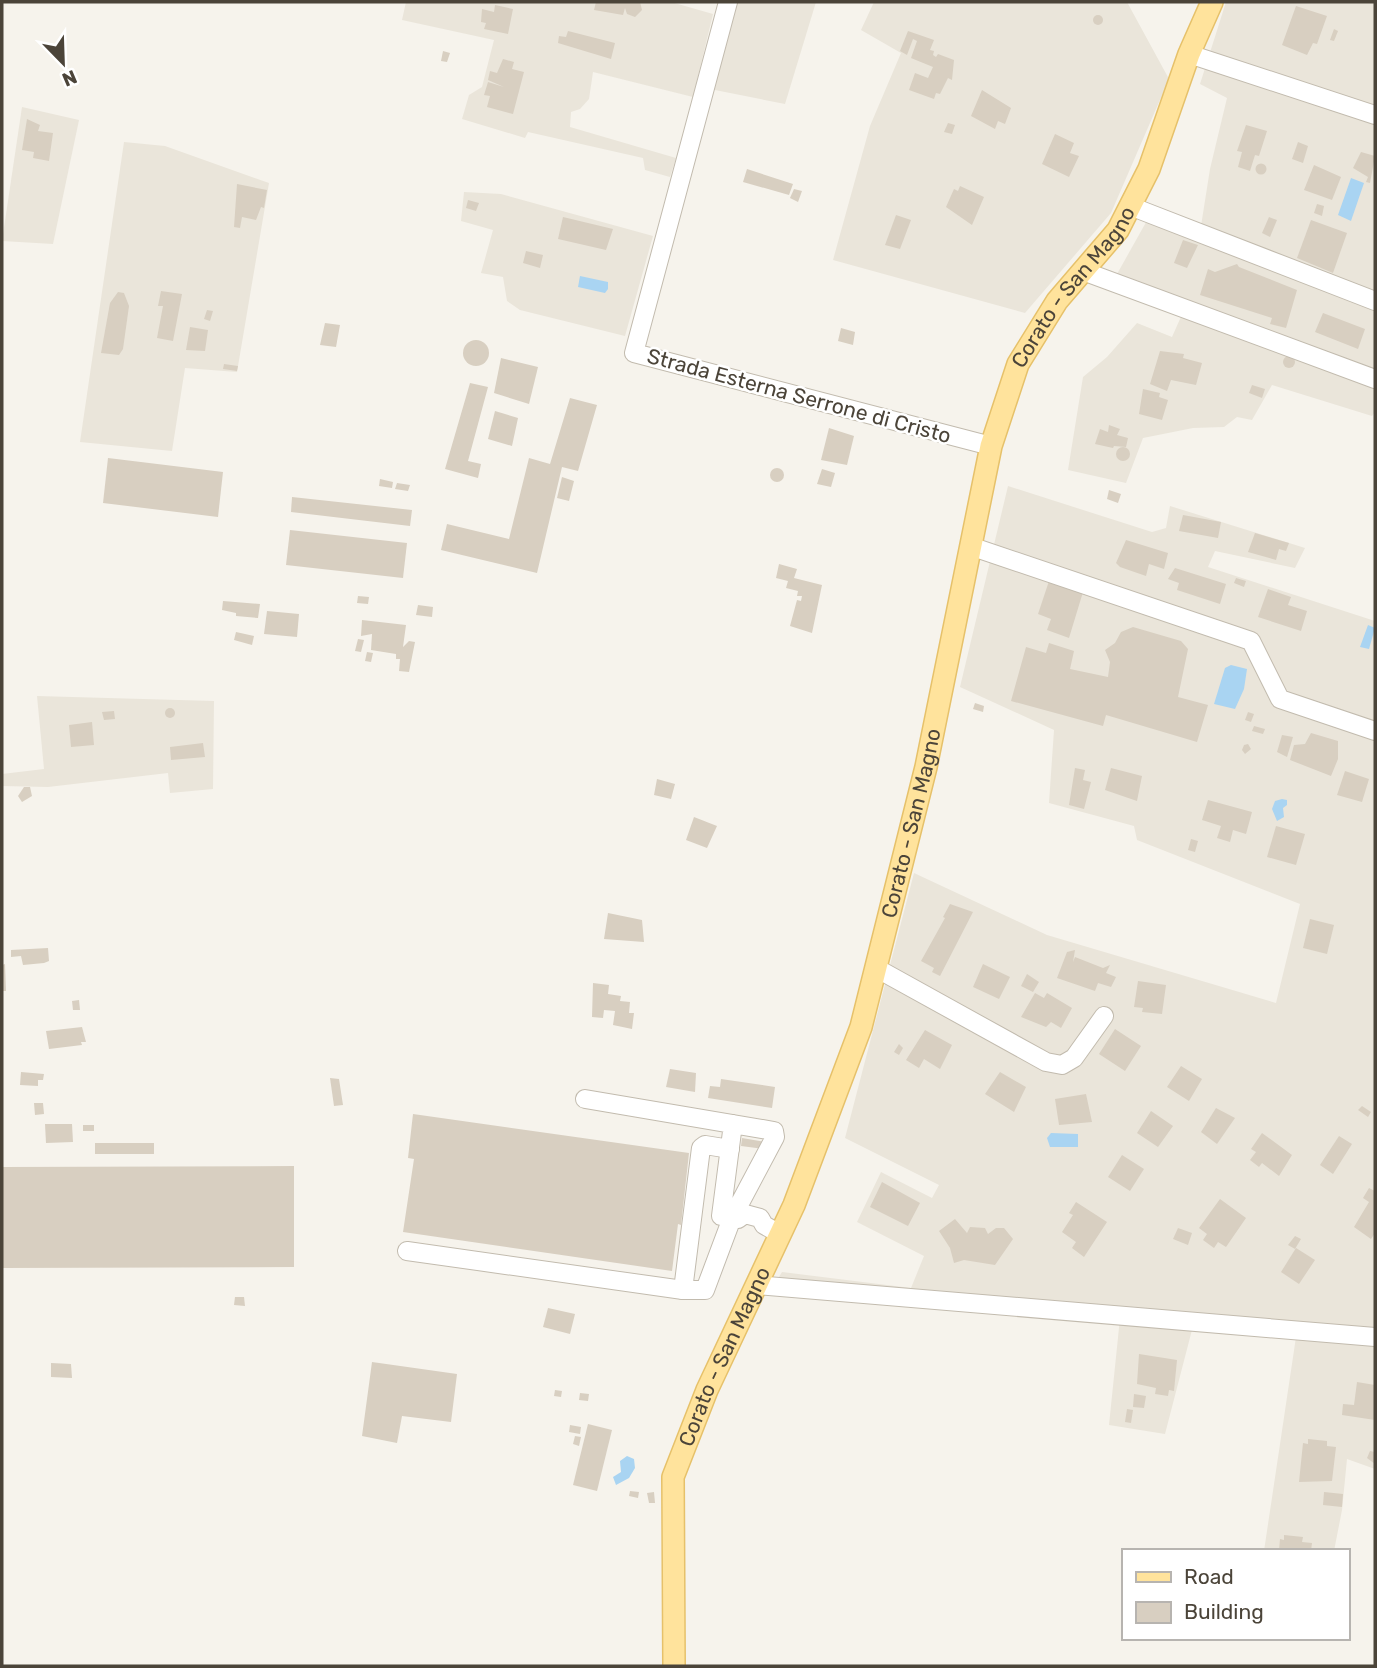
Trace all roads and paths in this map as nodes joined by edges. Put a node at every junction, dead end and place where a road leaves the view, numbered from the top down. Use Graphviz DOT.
graph roads {
  1 [pos="728,2"];
  2 [pos="1212,2"];
  3 [pos="1189,54"];
  4 [pos="1375,116"];
  5 [pos="1130,206"];
  6 [pos="1083,271"];
  7 [pos="1375,301"];
  8 [pos="1375,379"];
  9 [pos="990,446"];
  10 [pos="970,546"];
  11 [pos="1375,732"];
  12 [pos="876,968"];
  13 [pos="1104,1016"];
  14 [pos="585,1099"];
  15 [pos="733,1124"];
  16 [pos="730,1149"];
  17 [pos="693,1212"];
  18 [pos="730,1217"];
  19 [pos="772,1230"];
  20 [pos="407,1251"];
  21 [pos="756,1285"];
  22 [pos="682,1290"];
  23 [pos="1375,1337"];
  24 [pos="674,1666"];
  1 -- 9 [label="street, Strada Esterna Serrone di Cristo"];
  2 -- 3 [label="main road, Corato - San Magno"];
  3 -- 4 [label="street"];
  3 -- 5 [label="main road, Corato - San Magno"];
  5 -- 6 [label="main road, Corato - San Magno"];
  5 -- 7 [label="street"];
  6 -- 8 [label="street"];
  6 -- 9 [label="main road, Corato - San Magno"];
  9 -- 10 [label="main road, Corato - San Magno"];
  10 -- 11 [label="street"];
  10 -- 12 [label="main road, Corato - San Magno"];
  12 -- 13 [label="street"];
  12 -- 19 [label="main road, Corato - San Magno"];
  14 -- 15 [label="street"];
  15 -- 16 [label="street"];
  15 -- 18 [label="street"];
  16 -- 17 [label="street"];
  16 -- 18 [label="street"];
  17 -- 18 [label="street"];
  17 -- 22 [label="street"];
  18 -- 19 [label="street"];
  18 -- 22 [label="street"];
  19 -- 21 [label="main road, Corato - San Magno"];
  20 -- 22 [label="street"];
  21 -- 23 [label="street"];
  21 -- 24 [label="main road, Corato - San Magno"];
}
